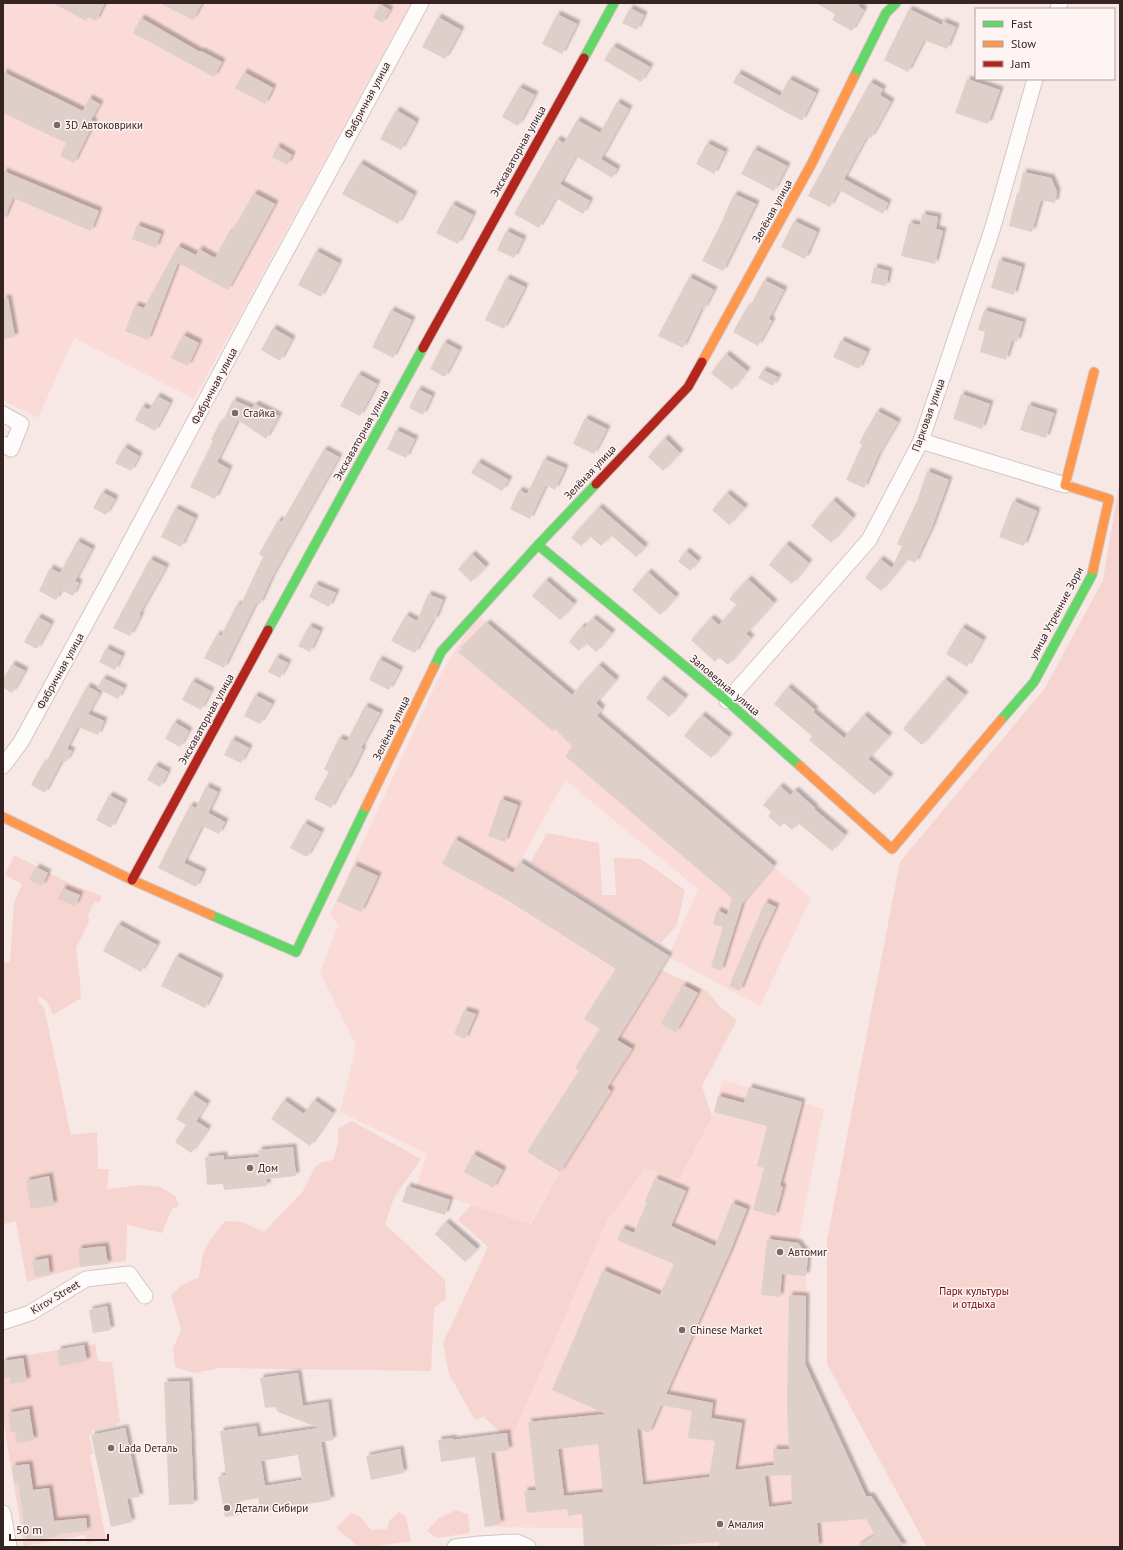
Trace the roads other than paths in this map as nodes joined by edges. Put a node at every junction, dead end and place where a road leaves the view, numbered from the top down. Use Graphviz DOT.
graph roads {
  1 [pos="421,3"];
  2 [pos="614,3"];
  3 [pos="896,3"];
  4 [pos="1035,80"];
  5 [pos="1094,372"];
  6 [pos="3,414"];
  7 [pos="921,441"];
  8 [pos="3,444"];
  9 [pos="1066,485"];
  10 [pos="538,546"];
  11 [pos="727,701"];
  12 [pos="3,766"];
  13 [pos="3,817"];
  14 [pos="892,849"];
  15 [pos="132,880"];
  16 [pos="146,1296"];
  17 [pos="3,1322"];
  18 [pos="3,1513"];
  19 [pos="522,1545"];
  20 [pos="9,1547"];
  21 [pos="455,1547"];
  1 -- 12 [label="street, Фабричная улица"];
  2 -- 15 [label="street, Экскаваторная улица"];
  3 -- 10 [label="street, Зелёная улица"];
  4 -- 7 [label="street, Парковая улица"];
  5 -- 9 [label="street"];
  6 -- 8 [label="street"];
  7 -- 9 [label="street"];
  7 -- 11 [label="street, Парковая улица"];
  9 -- 14 [label="street, улица Утренние Зори"];
  10 -- 11 [label="street, Заповедная улица"];
  10 -- 15 [label="street, Зелёная улица"];
  11 -- 14 [label="street, Заповедная улица"];
  13 -- 15 [label="street"];
  16 -- 17 [label="street, Kirov Street"];
  18 -- 20 [label="street"];
  19 -- 21 [label="street"];
}
